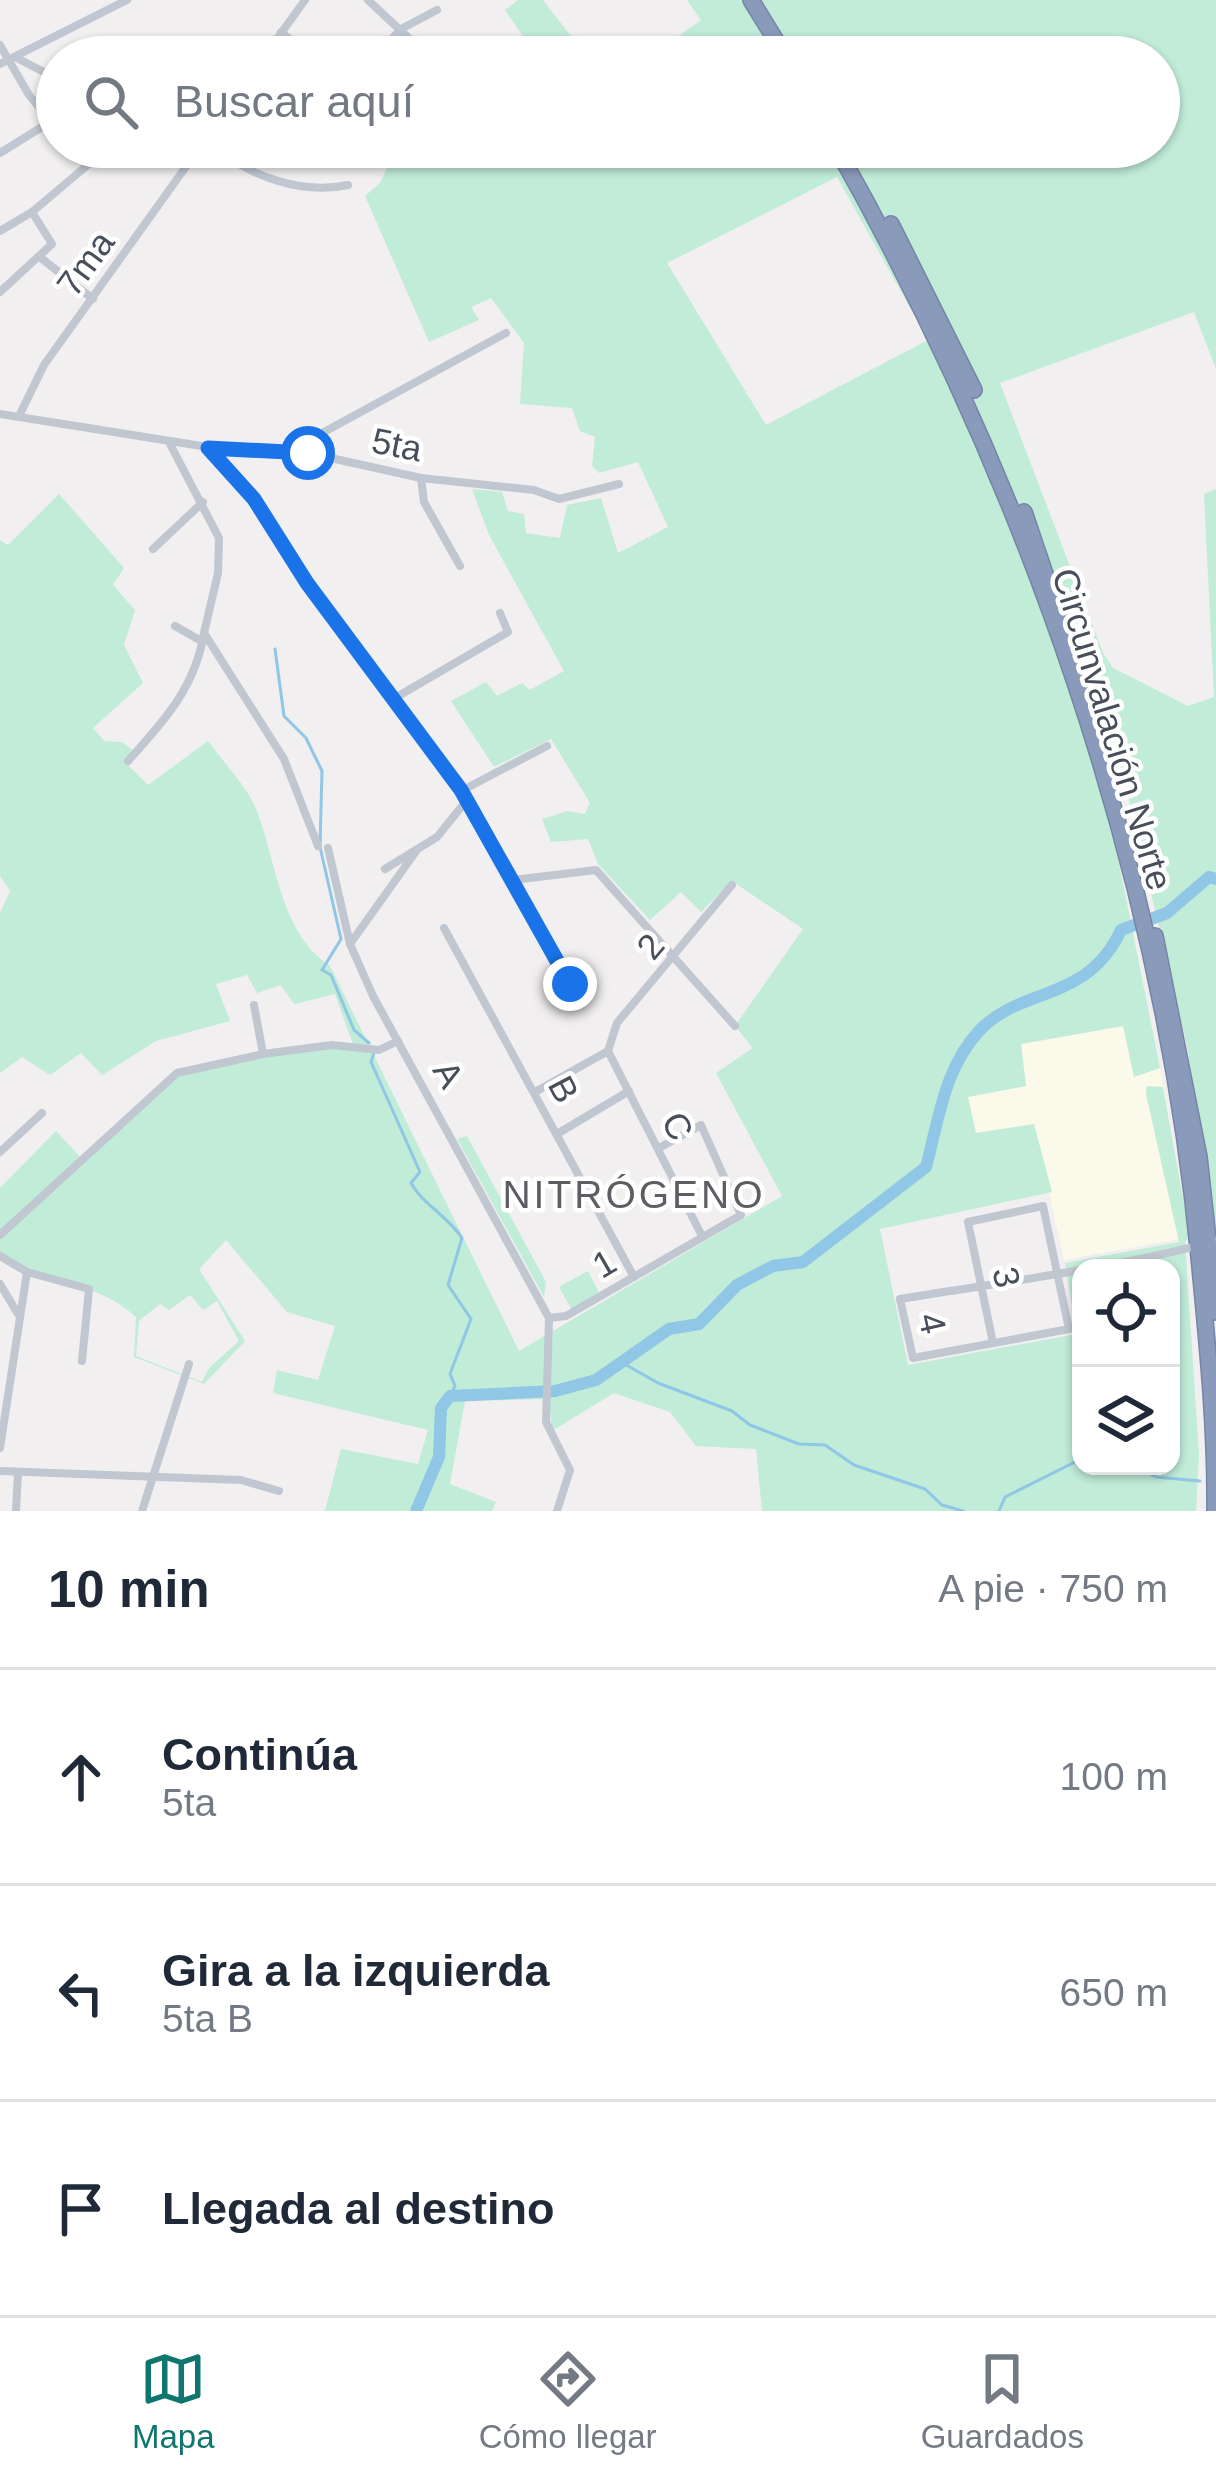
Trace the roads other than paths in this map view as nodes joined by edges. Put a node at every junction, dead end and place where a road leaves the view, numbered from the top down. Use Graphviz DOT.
graph roads {
  1 [pos="127,0"];
  2 [pos="305,0"];
  3 [pos="368,0"];
  4 [pos="751,0"];
  5 [pos="762,0"];
  6 [pos="437,10"];
  7 [pos="401,28"];
  8 [pos="281,32"];
  9 [pos="48,36"];
  10 [pos="278,36"];
  11 [pos="286,36"];
  12 [pos="394,36"];
  13 [pos="409,36"];
  14 [pos="773,36"];
  15 [pos="784,36"];
  16 [pos="36,41"];
  17 [pos="6,55"];
  18 [pos="36,69"];
  19 [pos="36,100"];
  20 [pos="36,134"];
  21 [pos="0,153"];
  22 [pos="86,168"];
  23 [pos="185,168"];
  24 [pos="240,168"];
  25 [pos="848,168"];
  26 [pos="860,168"];
  27 [pos="349,185"];
  28 [pos="32,212"];
  29 [pos="0,231"];
  30 [pos="41,258"];
  31 [pos="0,292"];
  32 [pos="92,299"];
  33 [pos="506,333"];
  34 [pos="4,414"];
  35 [pos="20,414"];
  36 [pos="0,426"];
  37 [pos="169,442"];
  38 [pos="208,448"];
  39 [pos="320,456"];
  40 [pos="421,478"];
  41 [pos="619,484"];
  42 [pos="203,502"];
  43 [pos="153,549"];
  44 [pos="460,566"];
  45 [pos="500,614"];
  46 [pos="175,626"];
  47 [pos="204,637"];
  48 [pos="395,698"];
  49 [pos="547,746"];
  50 [pos="128,761"];
  51 [pos="461,790"];
  52 [pos="467,800"];
  53 [pos="417,850"];
  54 [pos="385,869"];
  55 [pos="513,880"];
  56 [pos="733,885"];
  57 [pos="1140,897"];
  58 [pos="444,928"];
  59 [pos="350,944"];
  60 [pos="676,958"];
  61 [pos="570,984"];
  62 [pos="254,1005"];
  63 [pos="735,1026"];
  64 [pos="398,1041"];
  65 [pos="608,1046"];
  66 [pos="263,1054"];
  67 [pos="629,1091"];
  68 [pos="535,1092"];
  69 [pos="41,1113"];
  70 [pos="556,1133"];
  71 [pos="658,1148"];
  72 [pos="0,1152"];
  73 [pos="0,1234"];
  74 [pos="702,1236"];
  75 [pos="1207,1243"];
  76 [pos="0,1256"];
  77 [pos="1060,1270"];
  78 [pos="27,1272"];
  79 [pos="634,1277"];
  80 [pos="0,1285"];
  81 [pos="982,1286"];
  82 [pos="1216,1312"];
  83 [pos="18,1314"];
  84 [pos="549,1318"];
  85 [pos="993,1343"];
  86 [pos="82,1361"];
  87 [pos="189,1364"];
  88 [pos="1213,1394"];
  89 [pos="0,1448"];
  90 [pos="0,1471"];
  91 [pos="18,1472"];
  92 [pos="152,1474"];
  93 [pos="279,1491"];
  94 [pos="16,1511"];
  95 [pos="142,1511"];
  96 [pos="556,1511"];
  97 [pos="1215,1511"];
  1 -- 9 [label="street"];
  2 -- 8 [label="street"];
  3 -- 7 [label="street"];
  4 -- 14 [label="highway"];
  5 -- 15 [label="highway"];
  6 -- 7 [label="street"];
  7 -- 12 [label="street"];
  7 -- 13 [label="street"];
  8 -- 10 [label="street"];
  8 -- 11 [label="street"];
  16 -- 17 [label="street"];
  17 -- 18 [label="street"];
  17 -- 19 [label="street"];
  20 -- 21 [label="street"];
  22 -- 28 [label="street"];
  23 -- 32 [label="street, 7ma"];
  24 -- 27 [label="street"];
  25 -- 57 [label="highway, Circunvalación Norte"];
  26 -- 57 [label="highway, Circunvalación Norte"];
  28 -- 29 [label="street"];
  28 -- 30 [label="street"];
  30 -- 31 [label="street"];
  30 -- 32 [label="street"];
  32 -- 35 [label="street, 7ma"];
  33 -- 39 [label="street"];
  34 -- 35 [label="street, 5ta"];
  34 -- 36 [label="street"];
  35 -- 37 [label="street, 5ta"];
  37 -- 38 [label="street, 5ta"];
  37 -- 42 [label="street"];
  38 -- 39 [label="street, 5ta"];
  38 -- 48 [label="street"];
  39 -- 40 [label="street, 5ta"];
  40 -- 41 [label="street, 5ta"];
  40 -- 44 [label="street"];
  42 -- 43 [label="street"];
  42 -- 47 [label="street"];
  45 -- 48 [label="street"];
  46 -- 47 [label="street"];
  47 -- 50 [label="street"];
  47 -- 59 [label="street, A"];
  48 -- 51 [label="street"];
  49 -- 51 [label="street"];
  51 -- 52 [label="street"];
  52 -- 53 [label="street"];
  52 -- 55 [label="street"];
  53 -- 54 [label="street"];
  53 -- 59 [label="street"];
  55 -- 60 [label="street"];
  55 -- 61 [label="street"];
  56 -- 60 [label="street, 2"];
  57 -- 75 [label="highway, Circunvalación Norte"];
  58 -- 68 [label="street, B"];
  59 -- 64 [label="street, A"];
  60 -- 63 [label="street"];
  60 -- 65 [label="street, 2"];
  62 -- 66 [label="street"];
  64 -- 66 [label="street"];
  64 -- 84 [label="street, A"];
  65 -- 67 [label="street, C"];
  65 -- 68 [label="street, 2"];
  66 -- 73 [label="street"];
  67 -- 70 [label="street"];
  67 -- 71 [label="street, C"];
  68 -- 70 [label="street, B"];
  69 -- 72 [label="street"];
  70 -- 79 [label="street, B"];
  71 -- 74 [label="street, C"];
  71 -- 74 [label="street, 1"];
  74 -- 79 [label="street, 1"];
  75 -- 77 [label="street"];
  75 -- 82 [label="highway, Circunvalación Norte"];
  75 -- 88 [label="highway, Circunvalación Norte"];
  76 -- 78 [label="street"];
  77 -- 81 [label="street"];
  77 -- 81 [label="street, 3"];
  77 -- 85 [label="street"];
  78 -- 83 [label="street"];
  78 -- 86 [label="street"];
  79 -- 84 [label="street, 1"];
  80 -- 83 [label="street"];
  81 -- 85 [label="street, 3"];
  81 -- 85 [label="street, 4"];
  83 -- 89 [label="street"];
  84 -- 96 [label="street"];
  87 -- 92 [label="street"];
  88 -- 97 [label="highway, Circunvalación Norte"];
  90 -- 91 [label="street"];
  91 -- 92 [label="street"];
  91 -- 94 [label="street"];
  92 -- 93 [label="street"];
  92 -- 95 [label="street"];
}
